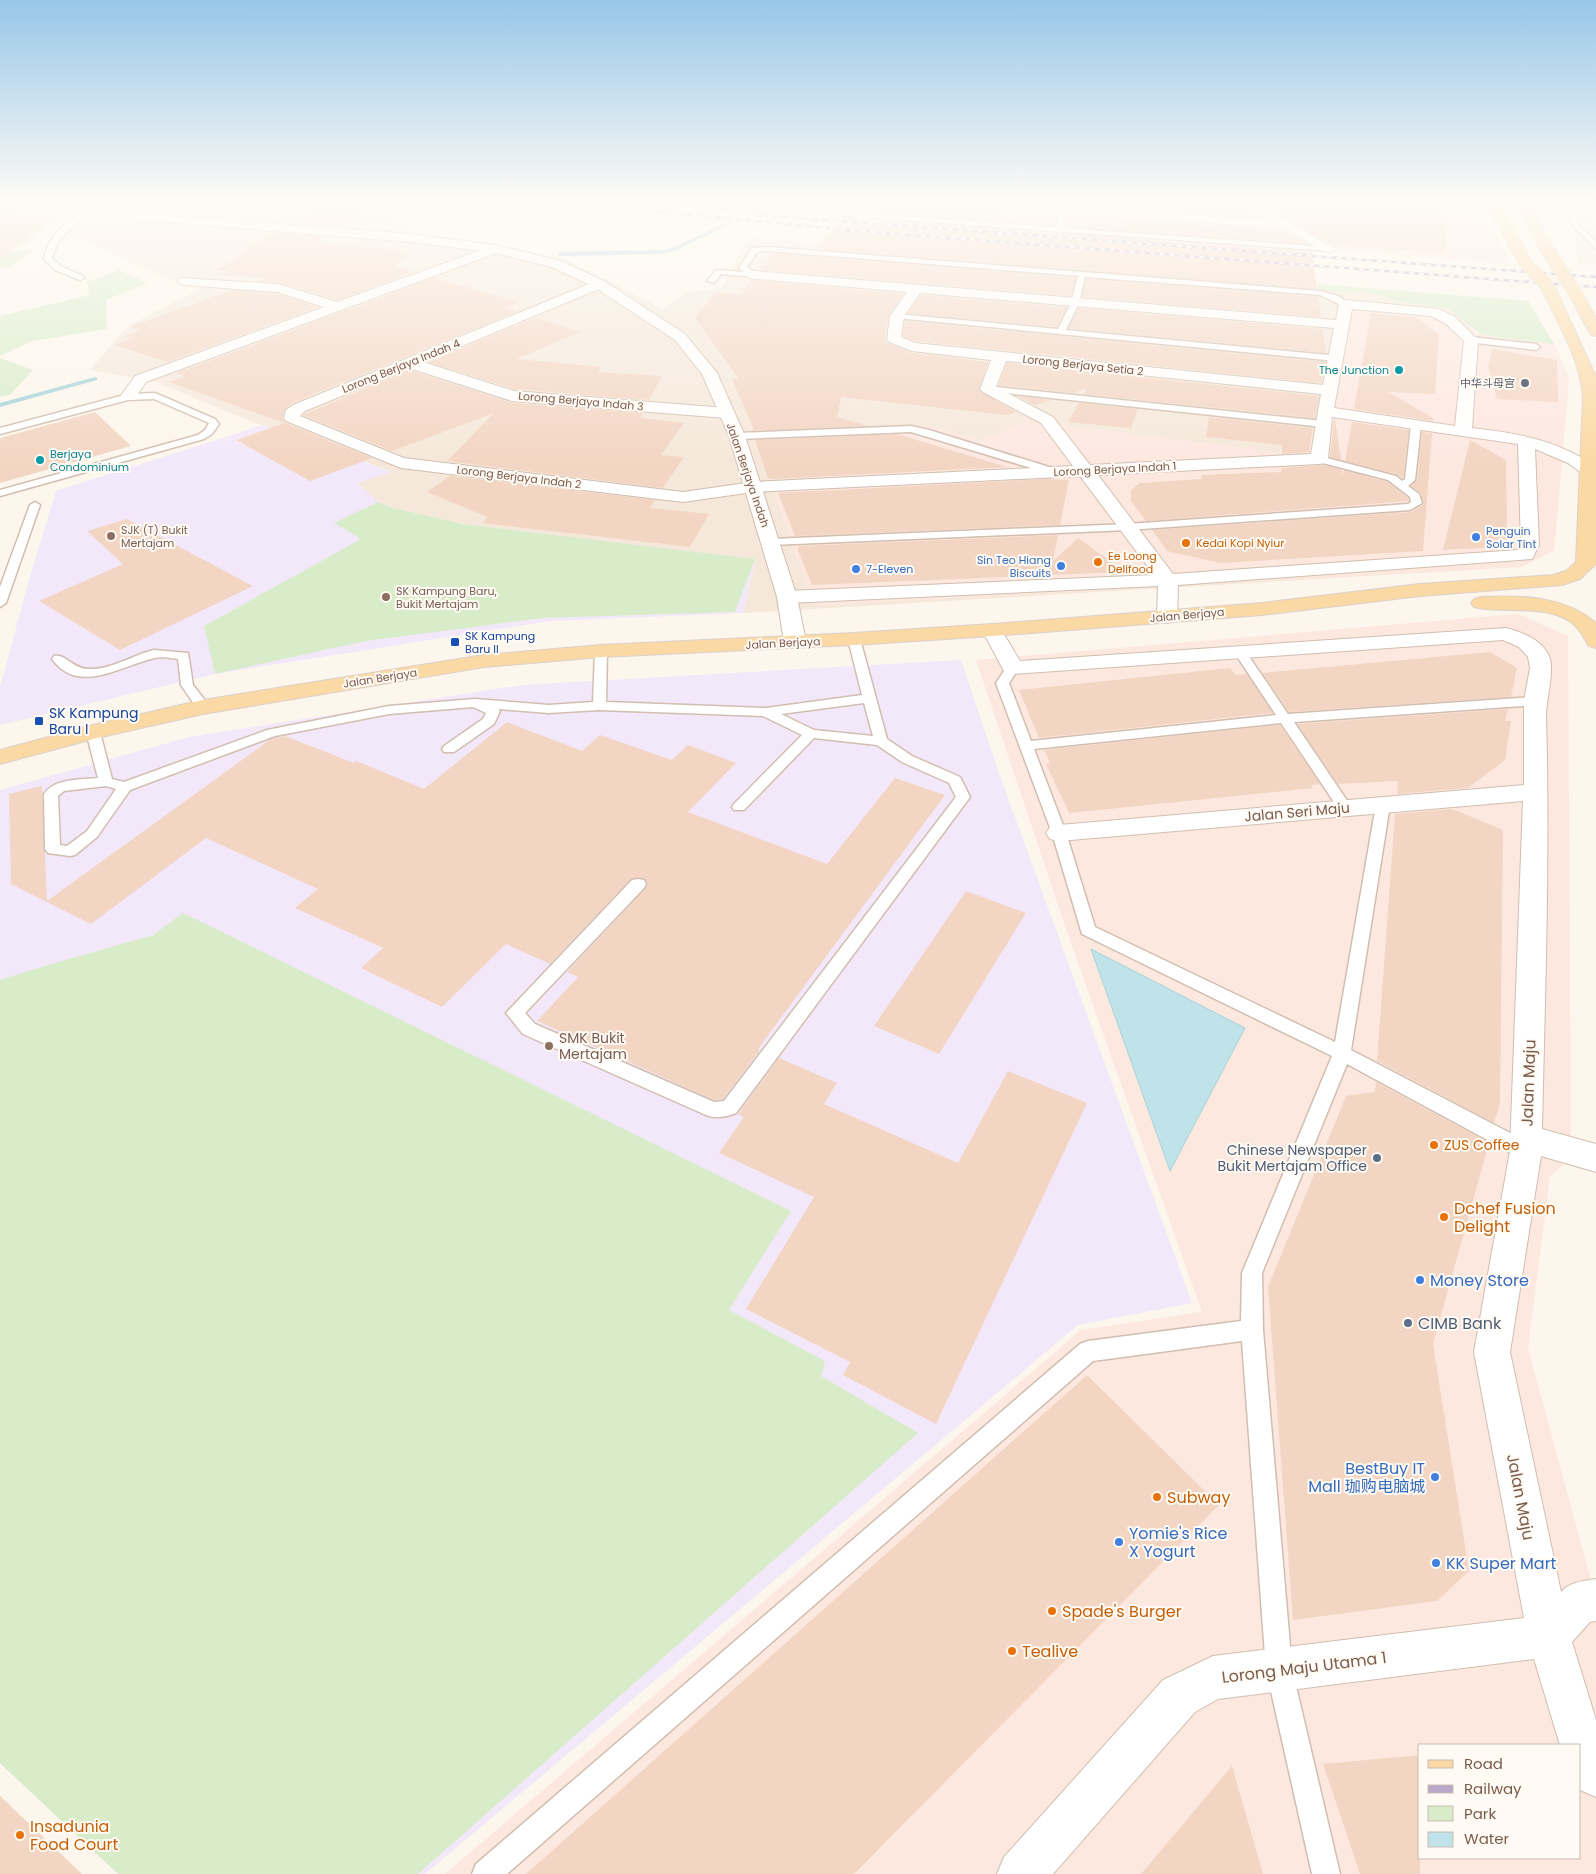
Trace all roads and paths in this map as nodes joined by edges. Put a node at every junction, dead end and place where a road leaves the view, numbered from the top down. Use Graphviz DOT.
graph roads {
  1 [pos="283,289"];
  2 [pos="387,289"];
  3 [pos="586,289"];
  4 [pos="607,289"];
  5 [pos="916,289"];
  6 [pos="921,289"];
  7 [pos="1078,289"];
  8 [pos="1276,289"];
  9 [pos="1549,289"];
  10 [pos="1573,289"];
  11 [pos="1075,303"];
  12 [pos="1346,304"];
  13 [pos="339,307"];
  14 [pos="897,316"];
  15 [pos="1343,325"];
  16 [pos="1061,332"];
  17 [pos="1596,332"];
  18 [pos="1471,340"];
  19 [pos="1536,348"];
  20 [pos="1000,356"];
  21 [pos="1336,358"];
  22 [pos="410,362"];
  23 [pos="988,389"];
  24 [pos="1329,390"];
  25 [pos="128,398"];
  26 [pos="726,413"];
  27 [pos="292,418"];
  28 [pos="1324,418"];
  29 [pos="1416,425"];
  30 [pos="0,431"];
  31 [pos="1463,432"];
  32 [pos="737,436"];
  33 [pos="1526,442"];
  34 [pos="1319,459"];
  35 [pos="1589,470"];
  36 [pos="1086,471"];
  37 [pos="1055,472"];
  38 [pos="1401,486"];
  39 [pos="753,487"];
  40 [pos="0,493"];
  41 [pos="35,505"];
  42 [pos="1128,526"];
  43 [pos="771,542"];
  44 [pos="1168,580"];
  45 [pos="787,597"];
  46 [pos="0,602"];
  47 [pos="1262,608"];
  48 [pos="1167,617"];
  49 [pos="992,630"];
  50 [pos="854,639"];
  51 [pos="795,642"];
  52 [pos="1596,642"];
  53 [pos="601,651"];
  54 [pos="1240,652"];
  55 [pos="58,659"];
  56 [pos="1013,668"];
  57 [pos="869,698"];
  58 [pos="1535,701"];
  59 [pos="475,703"];
  60 [pos="599,706"];
  61 [pos="203,707"];
  62 [pos="766,712"];
  63 [pos="1286,718"];
  64 [pos="93,732"];
  65 [pos="811,734"];
  66 [pos="881,741"];
  67 [pos="1026,746"];
  68 [pos="449,750"];
  69 [pos="0,757"];
  70 [pos="106,782"];
  71 [pos="125,787"];
  72 [pos="1536,792"];
  73 [pos="1383,805"];
  74 [pos="738,807"];
  75 [pos="1346,808"];
  76 [pos="1059,833"];
  77 [pos="638,884"];
  78 [pos="1342,1053"];
  79 [pos="1526,1144"];
  80 [pos="1596,1158"];
  81 [pos="1252,1330"];
  82 [pos="1596,1600"];
  83 [pos="1549,1636"];
  84 [pos="1278,1670"];
  85 [pos="1596,1774"];
  86 [pos="486,1874"];
  87 [pos="1021,1874"];
  88 [pos="1326,1874"];
  1 -- 13 [label="street"];
  2 -- 13 [label="street"];
  3 -- 22 [label="street, Lorong Berjaya Indah 4"];
  4 -- 26 [label="street, Jalan Berjaya Indah"];
  5 -- 14 [label="street"];
  6 -- 11 [label="street"];
  7 -- 11 [label="lane"];
  8 -- 12 [label="lane"];
  9 -- 35 [label="main road"];
  10 -- 17 [label="main road, bridge"];
  11 -- 15 [label="street"];
  11 -- 16 [label="lane"];
  12 -- 15 [label="street"];
  12 -- 18 [label="street"];
  13 -- 25 [label="street"];
  14 -- 16 [label="lane"];
  14 -- 20 [label="street, Lorong Berjaya Setia 2"];
  15 -- 21 [label="street"];
  16 -- 21 [label="lane"];
  18 -- 19 [label="lane"];
  18 -- 31 [label="street"];
  20 -- 23 [label="street"];
  20 -- 24 [label="street, Lorong Berjaya Setia 2"];
  21 -- 24 [label="street"];
  22 -- 26 [label="street, Lorong Berjaya Indah 3"];
  22 -- 27 [label="street, Lorong Berjaya Indah 4"];
  23 -- 28 [label="lane"];
  23 -- 36 [label="street"];
  24 -- 28 [label="street"];
  25 -- 30 [label="lane"];
  25 -- 40 [label="lane"];
  26 -- 32 [label="street, Jalan Berjaya Indah"];
  27 -- 39 [label="street, Lorong Berjaya Indah 2"];
  28 -- 29 [label="street"];
  28 -- 34 [label="street"];
  29 -- 31 [label="street"];
  29 -- 38 [label="lane"];
  31 -- 33 [label="street"];
  32 -- 37 [label="lane"];
  32 -- 39 [label="street, Jalan Berjaya Indah"];
  33 -- 35 [label="street"];
  33 -- 44 [label="street"];
  34 -- 36 [label="street, Lorong Berjaya Indah 1"];
  34 -- 38 [label="lane"];
  35 -- 47 [label="main road, Jalan Berjaya"];
  36 -- 37 [label="street, Lorong Berjaya Indah 1"];
  36 -- 42 [label="street"];
  37 -- 39 [label="street, Lorong Berjaya Indah 1"];
  38 -- 42 [label="lane"];
  39 -- 43 [label="street, Jalan Berjaya Indah"];
  41 -- 46 [label="lane"];
  42 -- 43 [label="lane"];
  42 -- 44 [label="street"];
  43 -- 45 [label="street, Jalan Berjaya Indah"];
  44 -- 45 [label="street"];
  44 -- 48 [label="street"];
  45 -- 51 [label="street, Jalan Berjaya Indah"];
  47 -- 48 [label="main road, Jalan Berjaya"];
  47 -- 52 [label="main road"];
  48 -- 49 [label="main road, Jalan Berjaya"];
  49 -- 50 [label="main road, Jalan Berjaya"];
  49 -- 56 [label="street"];
  50 -- 51 [label="main road, Jalan Berjaya"];
  50 -- 57 [label="lane"];
  51 -- 53 [label="main road, Jalan Berjaya"];
  53 -- 60 [label="lane"];
  53 -- 61 [label="main road, Jalan Berjaya"];
  54 -- 56 [label="street"];
  54 -- 58 [label="street, Jalan Maju"];
  54 -- 63 [label="lane"];
  55 -- 61 [label="lane"];
  56 -- 67 [label="lane"];
  57 -- 62 [label="lane"];
  57 -- 66 [label="lane"];
  58 -- 63 [label="lane"];
  58 -- 72 [label="street, Jalan Maju"];
  59 -- 60 [label="lane"];
  59 -- 68 [label="lane"];
  59 -- 71 [label="lane"];
  60 -- 62 [label="lane"];
  61 -- 64 [label="main road, Jalan Berjaya"];
  62 -- 65 [label="lane"];
  63 -- 67 [label="lane"];
  63 -- 75 [label="lane"];
  64 -- 69 [label="main road, Jalan Berjaya"];
  64 -- 70 [label="lane"];
  65 -- 66 [label="lane"];
  65 -- 74 [label="lane"];
  66 -- 77 [label="lane"];
  67 -- 76 [label="lane"];
  70 -- 71 [label="lane"];
  70 -- 71 [label="lane"];
  72 -- 73 [label="street, Jalan Seri Maju"];
  72 -- 79 [label="street, Jalan Maju"];
  73 -- 75 [label="street, Jalan Seri Maju"];
  73 -- 78 [label="lane"];
  75 -- 76 [label="street, Jalan Seri Maju"];
  76 -- 78 [label="lane"];
  78 -- 79 [label="lane"];
  78 -- 81 [label="lane"];
  79 -- 80 [label="street"];
  79 -- 83 [label="street, Jalan Maju"];
  81 -- 84 [label="lane"];
  81 -- 86 [label="lane"];
  82 -- 83 [label="street"];
  83 -- 84 [label="street, Lorong Maju Utama 1"];
  83 -- 85 [label="street, Jalan Maju"];
  84 -- 87 [label="street, Lorong Maju Utama 1"];
  84 -- 88 [label="lane"];
}
